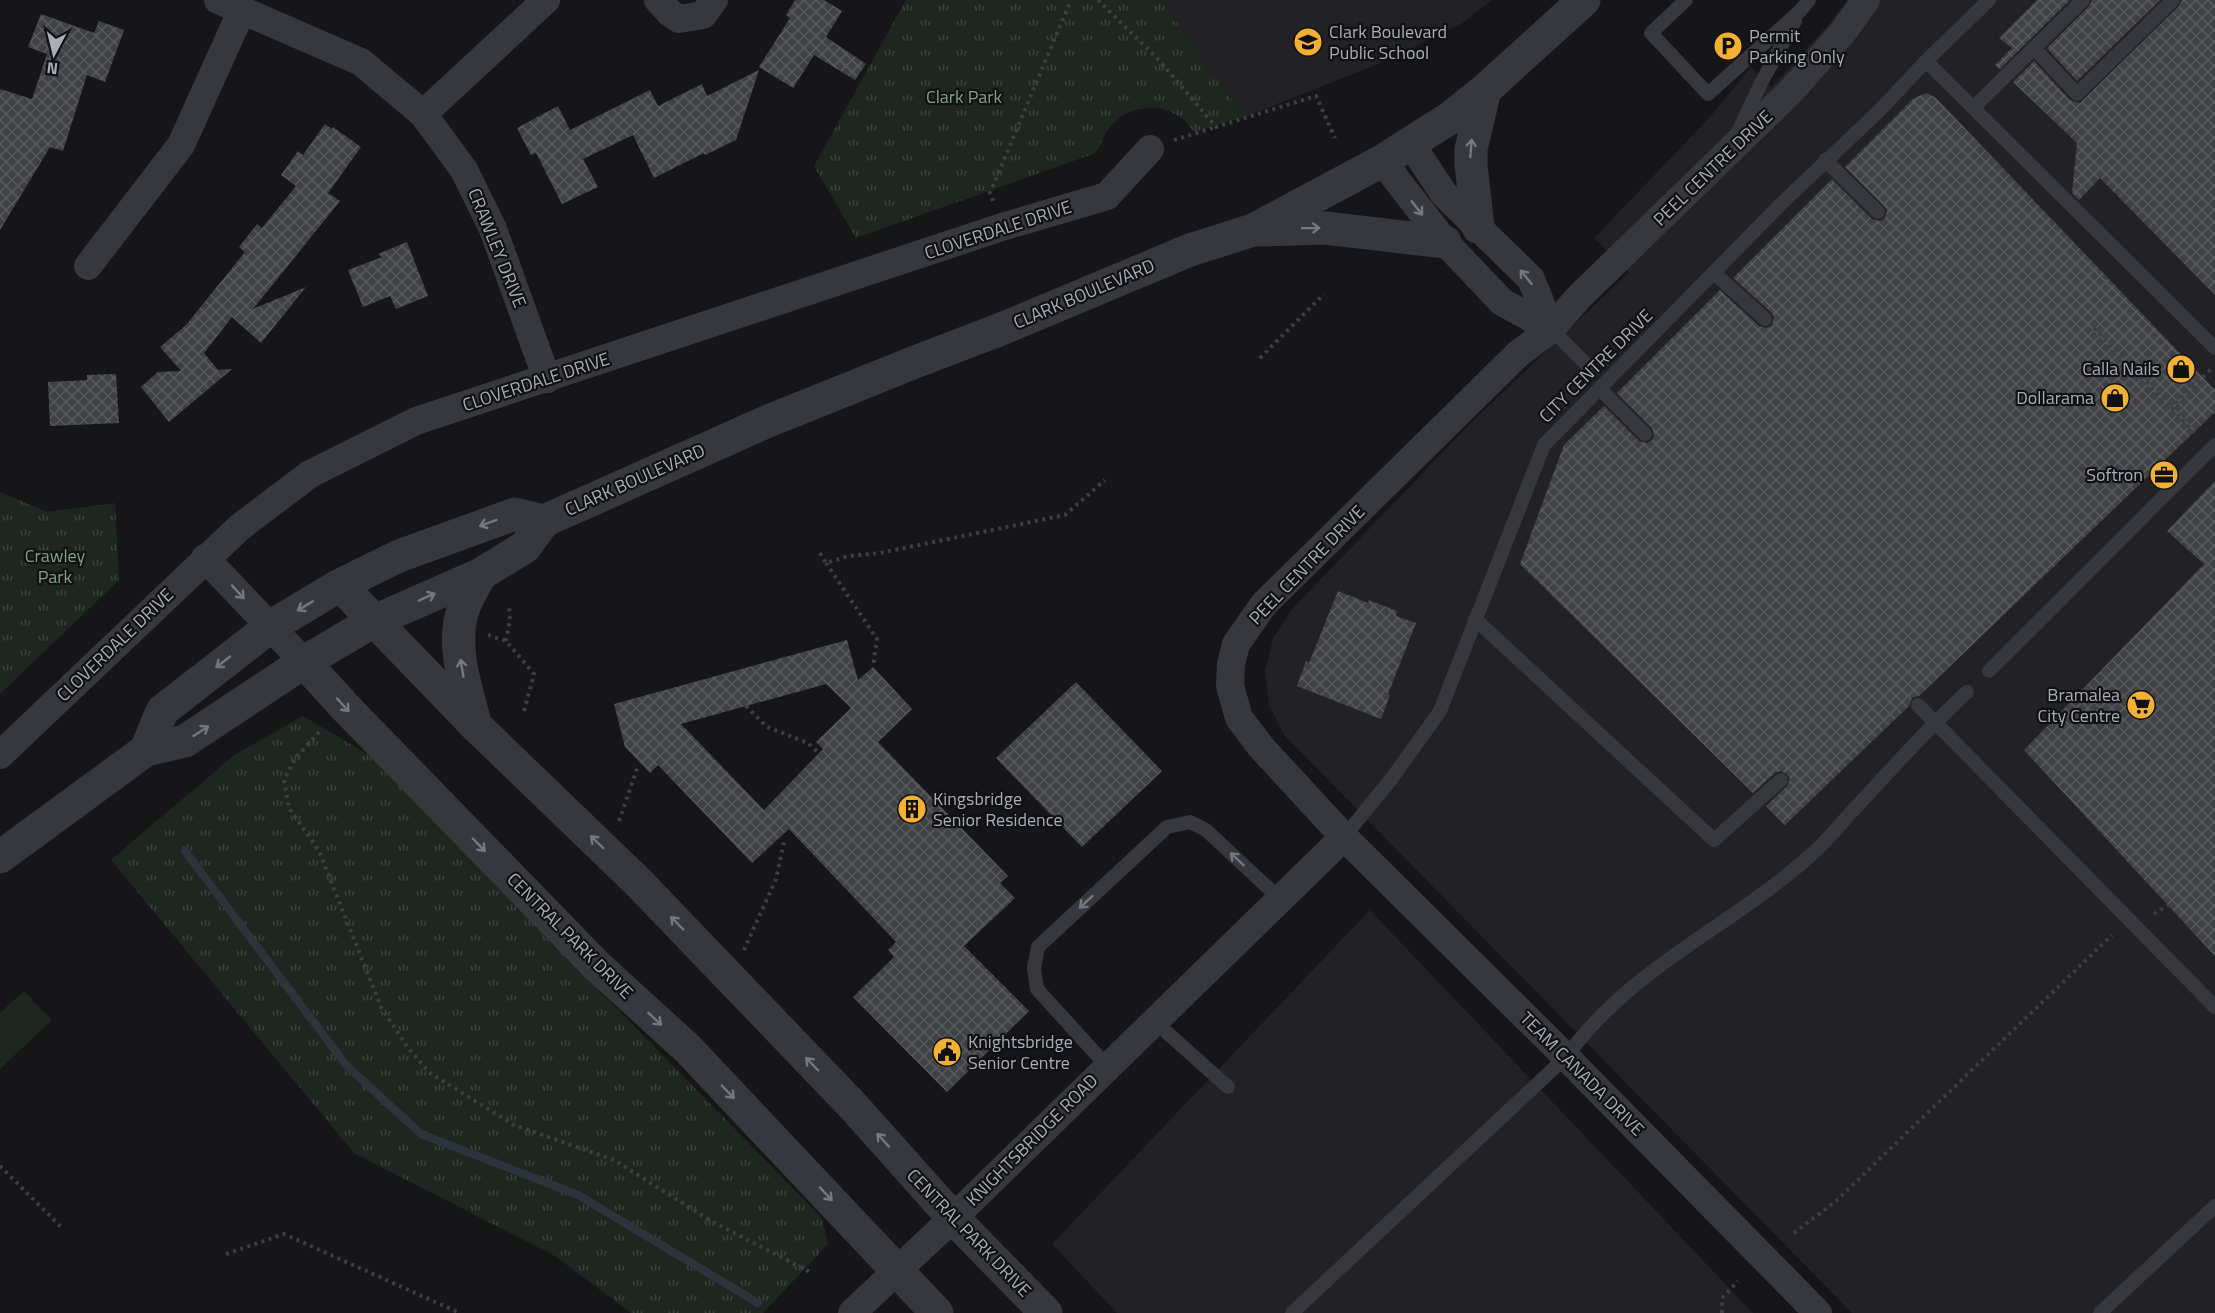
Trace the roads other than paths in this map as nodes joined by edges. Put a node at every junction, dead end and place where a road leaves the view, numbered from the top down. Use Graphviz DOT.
graph roads {
  1 [pos="546,0"];
  2 [pos="658,0"];
  3 [pos="714,0"];
  4 [pos="1584,0"];
  5 [pos="1686,0"];
  6 [pos="1866,0"];
  7 [pos="1989,0"];
  8 [pos="2083,0"];
  9 [pos="2173,0"];
  10 [pos="230,5"];
  11 [pos="1804,5"];
  12 [pos="2034,48"];
  13 [pos="1926,61"];
  14 [pos="1485,90"];
  15 [pos="1974,107"];
  16 [pos="423,114"];
  17 [pos="1411,144"];
  18 [pos="1150,149"];
  19 [pos="1729,152"];
  20 [pos="1825,160"];
  21 [pos="1382,161"];
  22 [pos="1878,212"];
  23 [pos="1478,227"];
  24 [pos="1252,230"];
  25 [pos="1445,242"];
  26 [pos="88,266"];
  27 [pos="1714,273"];
  28 [pos="1765,319"];
  29 [pos="1551,329"];
  30 [pos="2215,348"];
  31 [pos="1588,366"];
  32 [pos="547,379"];
  33 [pos="1599,388"];
  34 [pos="1645,434"];
  35 [pos="2215,445"];
  36 [pos="544,521"];
  37 [pos="206,558"];
  38 [pos="481,574"];
  39 [pos="340,585"];
  40 [pos="1475,619"];
  41 [pos="374,621"];
  42 [pos="270,627"];
  43 [pos="304,662"];
  44 [pos="1989,671"];
  45 [pos="1967,692"];
  46 [pos="1918,705"];
  47 [pos="1934,723"];
  48 [pos="475,725"];
  49 [pos="146,750"];
  50 [pos="0,755"];
  51 [pos="1781,780"];
  52 [pos="1344,837"];
  53 [pos="0,857"];
  54 [pos="1280,899"];
  55 [pos="2215,1007"];
  56 [pos="1154,1021"];
  57 [pos="1566,1056"];
  58 [pos="1107,1066"];
  59 [pos="1228,1087"];
  60 [pos="2215,1206"];
  61 [pos="953,1218"];
  62 [pos="898,1270"];
  63 [pos="852,1313"];
  64 [pos="937,1313"];
  65 [pos="1046,1313"];
  66 [pos="1292,1313"];
  67 [pos="1818,1313"];
  68 [pos="2100,1313"];
  1 -- 16 [label="street"];
  2 -- 3 [label="street"];
  4 -- 14 [label="street, CLARK BOULEVARD"];
  5 -- 11 [label="lane"];
  6 -- 19 [label="street, PEEL CENTRE DRIVE"];
  7 -- 13 [label="lane, CITY CENTRE DRIVE"];
  8 -- 12 [label="lane"];
  9 -- 12 [label="lane"];
  10 -- 16 [label="street, CRAWLEY DRIVE"];
  10 -- 26 [label="street"];
  11 -- 19 [label="lane"];
  12 -- 15 [label="lane"];
  13 -- 15 [label="lane"];
  13 -- 20 [label="lane, CITY CENTRE DRIVE"];
  14 -- 17 [label="street, CLARK BOULEVARD"];
  23 -- 14 [label="street, one-way"];
  15 -- 30 [label="lane"];
  16 -- 32 [label="street, CRAWLEY DRIVE"];
  17 -- 21 [label="street, CLARK BOULEVARD"];
  17 -- 23 [label="street"];
  18 -- 32 [label="street, CLOVERDALE DRIVE"];
  19 -- 29 [label="street, PEEL CENTRE DRIVE"];
  20 -- 22 [label="lane"];
  20 -- 27 [label="lane, CITY CENTRE DRIVE"];
  21 -- 24 [label="street, CLARK BOULEVARD"];
  21 -- 25 [label="street, one-way"];
  29 -- 23 [label="street, one-way"];
  24 -- 25 [label="street, one-way"];
  24 -- 36 [label="street, CLARK BOULEVARD"];
  25 -- 29 [label="street"];
  27 -- 28 [label="lane"];
  27 -- 33 [label="lane, CITY CENTRE DRIVE"];
  29 -- 31 [label="lane"];
  29 -- 52 [label="street, PEEL CENTRE DRIVE"];
  32 -- 37 [label="street, CLOVERDALE DRIVE"];
  33 -- 34 [label="lane"];
  33 -- 40 [label="lane, CITY CENTRE DRIVE"];
  35 -- 44 [label="lane"];
  36 -- 38 [label="street, CLARK BOULEVARD"];
  36 -- 39 [label="street, CLARK BOULEVARD, one-way"];
  37 -- 42 [label="street, CENTRAL PARK DRIVE, one-way"];
  37 -- 50 [label="street, CLOVERDALE DRIVE"];
  41 -- 38 [label="street, CLARK BOULEVARD, one-way"];
  48 -- 38 [label="street, one-way"];
  39 -- 41 [label="street, CENTRAL PARK DRIVE"];
  39 -- 42 [label="street, CLARK BOULEVARD, one-way"];
  40 -- 51 [label="lane"];
  40 -- 52 [label="lane, CITY CENTRE DRIVE"];
  41 -- 43 [label="street, CLARK BOULEVARD"];
  41 -- 48 [label="street, CENTRAL PARK DRIVE"];
  42 -- 43 [label="street, CENTRAL PARK DRIVE"];
  42 -- 49 [label="street, CLARK BOULEVARD, one-way"];
  49 -- 43 [label="street, CLARK BOULEVARD, one-way"];
  43 -- 62 [label="street, CENTRAL PARK DRIVE, one-way"];
  45 -- 47 [label="lane"];
  46 -- 47 [label="lane"];
  47 -- 55 [label="lane"];
  47 -- 57 [label="lane"];
  61 -- 48 [label="street, CENTRAL PARK DRIVE, one-way"];
  49 -- 53 [label="street, CLARK BOULEVARD"];
  52 -- 54 [label="street, KNIGHTSBRIDGE ROAD"];
  52 -- 57 [label="street, TEAM CANADA DRIVE"];
  54 -- 56 [label="street, KNIGHTSBRIDGE ROAD"];
  54 -- 58 [label="lane, KNIGHTSBRIDGE ROAD, one-way"];
  56 -- 58 [label="street, KNIGHTSBRIDGE ROAD"];
  56 -- 59 [label="lane"];
  57 -- 66 [label="lane"];
  57 -- 67 [label="street, TEAM CANADA DRIVE"];
  58 -- 61 [label="street, KNIGHTSBRIDGE ROAD"];
  60 -- 68 [label="lane"];
  61 -- 62 [label="street, KNIGHTSBRIDGE ROAD"];
  61 -- 65 [label="street, CENTRAL PARK DRIVE"];
  62 -- 63 [label="street, KNIGHTSBRIDGE ROAD"];
  62 -- 64 [label="street, CENTRAL PARK DRIVE"];
}
